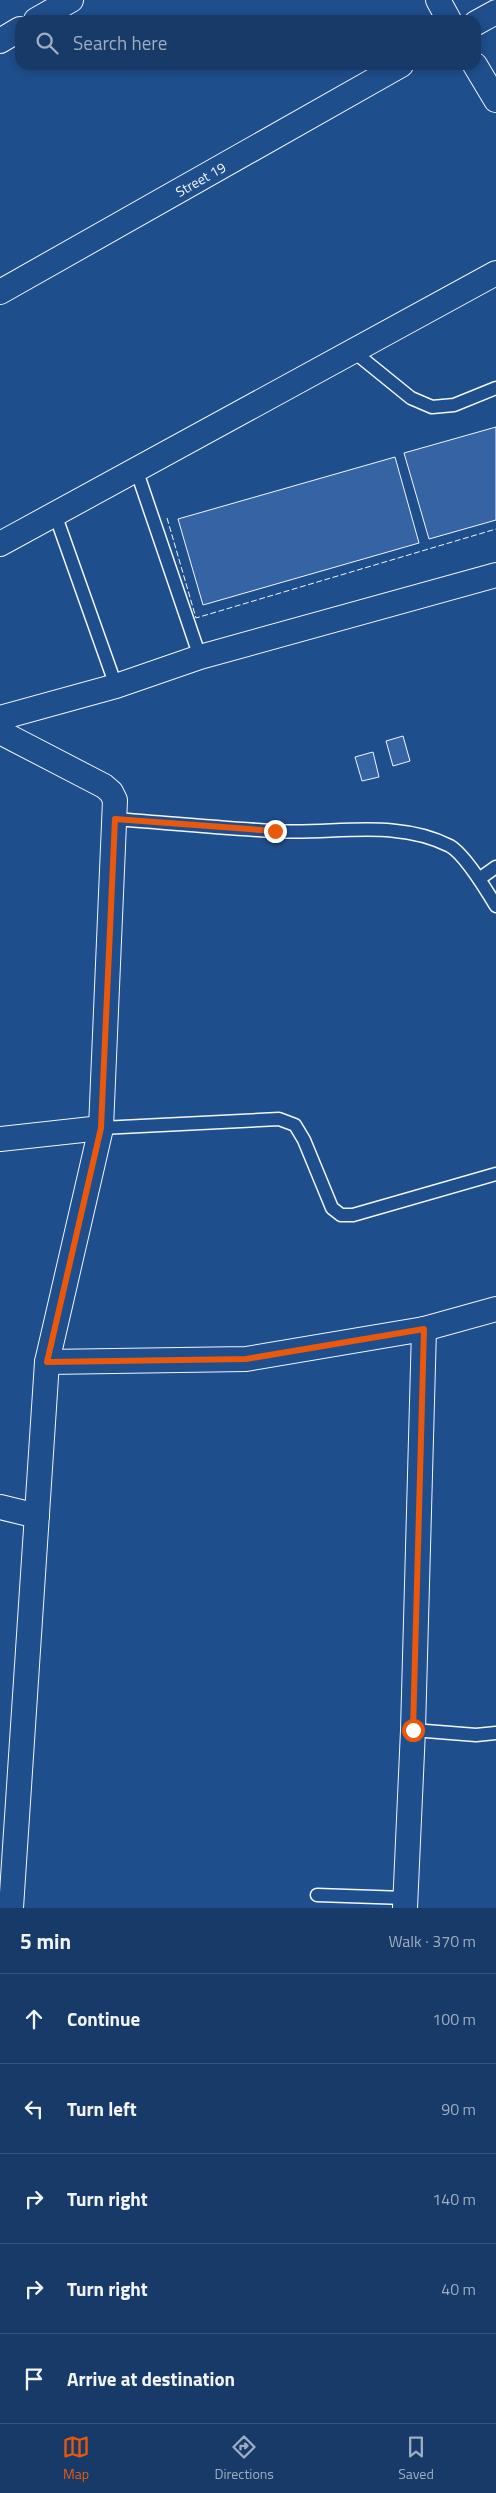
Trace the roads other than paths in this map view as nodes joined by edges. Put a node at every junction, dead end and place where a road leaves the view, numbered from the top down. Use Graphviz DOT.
graph roads {
  1 [pos="71,0"];
  2 [pos="438,0"];
  3 [pos="496,12"];
  4 [pos="45,15"];
  5 [pos="446,15"];
  6 [pos="481,20"];
  7 [pos="15,32"];
  8 [pos="0,41"];
  9 [pos="392,70"];
  10 [pos="478,70"];
  11 [pos="496,100"];
  12 [pos="496,273"];
  13 [pos="0,292"];
  14 [pos="353,351"];
  15 [pos="496,388"];
  16 [pos="136,469"];
  17 [pos="55,514"];
  18 [pos="0,544"];
  19 [pos="496,575"];
  20 [pos="200,657"];
  21 [pos="116,686"];
  22 [pos="0,718"];
  23 [pos="0,732"];
  24 [pos="115,819"];
  25 [pos="496,867"];
  26 [pos="479,879"];
  27 [pos="496,906"];
  28 [pos="101,1128"];
  29 [pos="0,1139"];
  30 [pos="496,1174"];
  31 [pos="496,1308"];
  32 [pos="424,1329"];
  33 [pos="47,1362"];
  34 [pos="0,1506"];
  35 [pos="37,1516"];
  36 [pos="413,1730"];
  37 [pos="496,1733"];
  38 [pos="317,1895"];
  39 [pos="405,1903"];
  40 [pos="11,1908"];
  1 -- 4 [label="street"];
  2 -- 5 [label="street"];
  3 -- 6 [label="street"];
  7 -- 8 [label="street"];
  9 -- 13 [label="street, Street 19"];
  10 -- 11 [label="street"];
  12 -- 14 [label="street"];
  14 -- 15 [label="lane"];
  14 -- 16 [label="street"];
  16 -- 17 [label="street"];
  16 -- 20 [label="lane"];
  17 -- 18 [label="street"];
  17 -- 21 [label="lane"];
  19 -- 20 [label="street"];
  20 -- 21 [label="street"];
  21 -- 22 [label="street"];
  23 -- 24 [label="street"];
  24 -- 26 [label="lane"];
  24 -- 28 [label="street"];
  25 -- 26 [label="lane"];
  26 -- 27 [label="lane"];
  28 -- 29 [label="street"];
  28 -- 30 [label="lane"];
  28 -- 33 [label="street"];
  31 -- 32 [label="street"];
  32 -- 33 [label="street"];
  32 -- 36 [label="street"];
  33 -- 35 [label="street"];
  34 -- 35 [label="street"];
  35 -- 40 [label="street"];
  36 -- 37 [label="lane"];
  36 -- 39 [label="street"];
  38 -- 39 [label="lane"];
}
